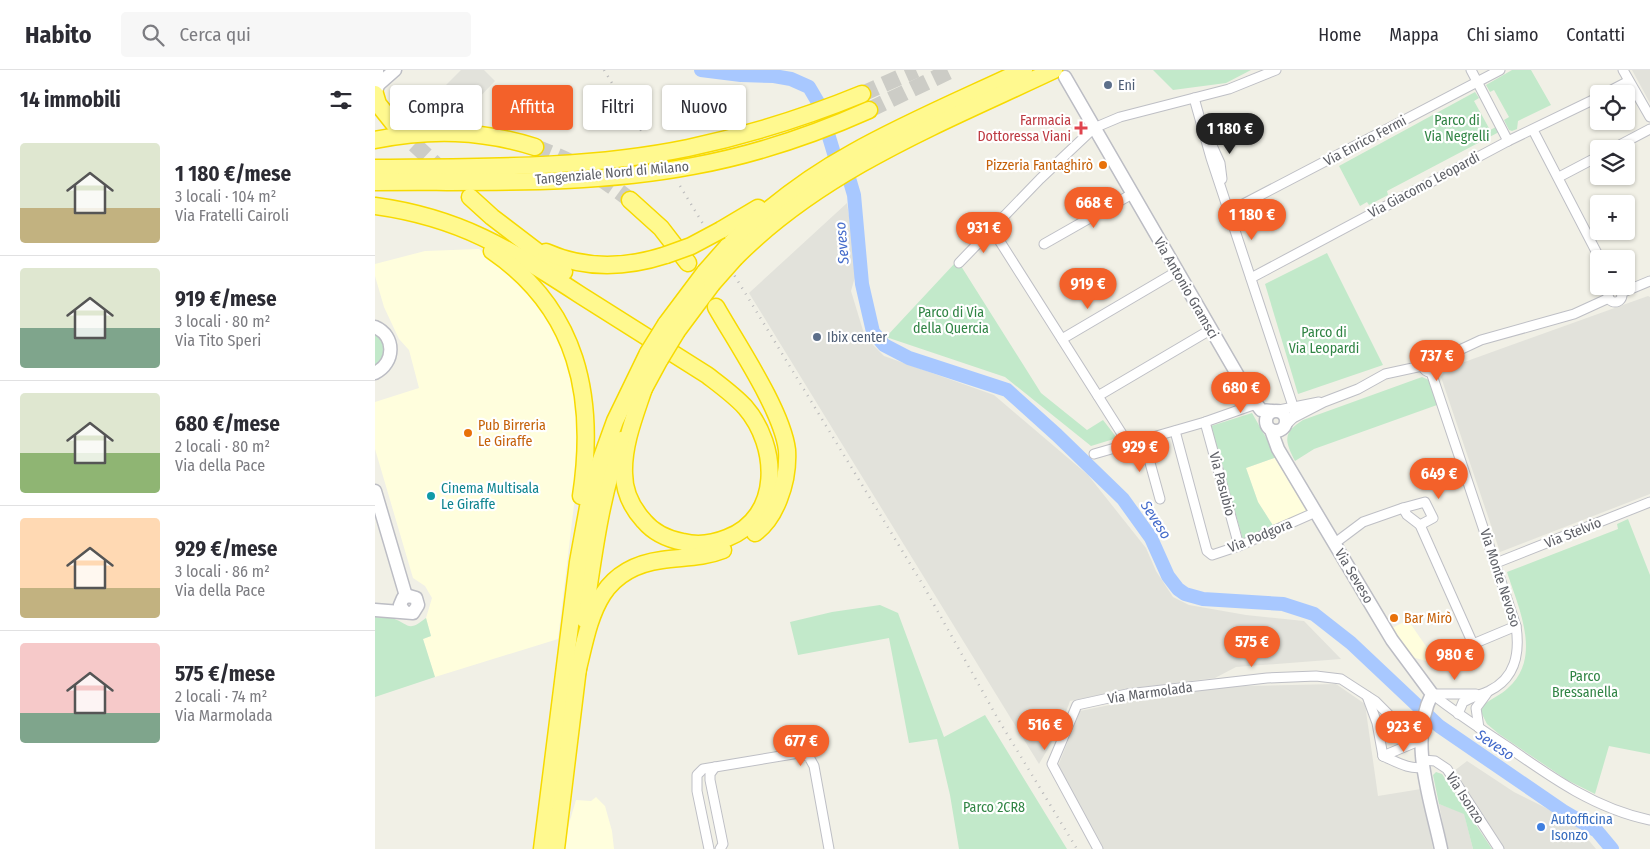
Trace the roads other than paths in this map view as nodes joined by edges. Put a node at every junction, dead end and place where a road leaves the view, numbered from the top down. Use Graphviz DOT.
graph roads {
  1 [pos="377,70"];
  2 [pos="395,70"];
  3 [pos="1024,70"];
  4 [pos="1276,70"];
  5 [pos="1471,70"];
  6 [pos="1500,70"];
  7 [pos="1623,70"];
  8 [pos="1055,74"];
  9 [pos="1629,81"];
  10 [pos="1477,82"];
  11 [pos="1622,85"];
  12 [pos="376,90"];
  13 [pos="862,94"];
  14 [pos="1194,98"];
  15 [pos="1590,102"];
  16 [pos="869,110"];
  17 [pos="949,113"];
  18 [pos="1650,117"];
  19 [pos="390,119"];
  20 [pos="1094,128"];
  21 [pos="1650,129"];
  22 [pos="1533,130"];
  23 [pos="375,140"];
  24 [pos="1508,140"];
  25 [pos="1630,140"];
  26 [pos="535,147"];
  27 [pos="1590,161"];
  28 [pos="375,168"];
  29 [pos="829,174"];
  30 [pos="1559,177"];
  31 [pos="375,182"];
  32 [pos="802,184"];
  33 [pos="1132,194"];
  34 [pos="470,197"];
  35 [pos="630,200"];
  36 [pos="375,206"];
  37 [pos="1229,211"];
  38 [pos="418,214"];
  39 [pos="992,229"];
  40 [pos="513,234"];
  41 [pos="1044,244"];
  42 [pos="1596,250"];
  43 [pos="731,252"];
  44 [pos="688,263"];
  45 [pos="959,263"];
  46 [pos="1176,272"];
  47 [pos="1251,278"];
  48 [pos="1650,281"];
  49 [pos="1635,285"];
  50 [pos="1616,295"];
  51 [pos="716,307"];
  52 [pos="375,327"];
  53 [pos="1210,330"];
  54 [pos="1062,339"];
  55 [pos="654,356"];
  56 [pos="1436,360"];
  57 [pos="1422,366"];
  58 [pos="1431,372"];
  59 [pos="375,373"];
  60 [pos="645,385"];
  61 [pos="1098,396"];
  62 [pos="1324,402"];
  63 [pos="1254,405"];
  64 [pos="1293,406"];
  65 [pos="1275,411"];
  66 [pos="1205,422"];
  67 [pos="1279,425"];
  68 [pos="1175,431"];
  69 [pos="1144,441"];
  70 [pos="1129,445"];
  71 [pos="1094,454"];
  72 [pos="375,491"];
  73 [pos="1160,498"];
  74 [pos="1650,502"];
  75 [pos="1403,508"];
  76 [pos="774,511"];
  77 [pos="1316,512"];
  78 [pos="1420,525"];
  79 [pos="1335,543"];
  80 [pos="1239,546"];
  81 [pos="1496,563"];
  82 [pos="404,602"];
  83 [pos="375,606"];
  84 [pos="573,608"];
  85 [pos="375,610"];
  86 [pos="1517,626"];
  87 [pos="576,677"];
  88 [pos="1367,696"];
  89 [pos="1478,699"];
  90 [pos="1429,700"];
  91 [pos="1458,714"];
  92 [pos="1479,728"];
  93 [pos="1421,740"];
  94 [pos="1383,756"];
  95 [pos="1423,764"];
  96 [pos="715,767"];
  97 [pos="1650,820"];
  98 [pos="542,849"];
  99 [pos="556,849"];
  100 [pos="709,849"];
  101 [pos="720,849"];
  102 [pos="829,849"];
  103 [pos="1098,849"];
  104 [pos="1441,849"];
  105 [pos="1499,849"];
  1 -- 12 [label="street"];
  2 -- 12 [label="street"];
  3 -- 17 [label="highway"];
  4 -- 14 [label="street"];
  5 -- 10 [label="street"];
  6 -- 10 [label="street, Via Enrico Fermi"];
  7 -- 9 [label="street"];
  8 -- 17 [label="highway"];
  8 -- 20 [label="street, Via Antonio Gramsci"];
  9 -- 11 [label="street"];
  9 -- 18 [label="street"];
  10 -- 24 [label="street"];
  10 -- 37 [label="street, Via Enrico Fermi"];
  12 -- 19 [label="highway"];
  13 -- 28 [label="highway, Tangenziale Nord di Milano"];
  14 -- 20 [label="street"];
  14 -- 37 [label="street"];
  15 -- 22 [label="street, Via Giacomo Leopardi"];
  16 -- 31 [label="highway, Tangenziale Nord di Milano"];
  17 -- 29 [label="highway"];
  20 -- 33 [label="street, Via Antonio Gramsci"];
  20 -- 39 [label="street"];
  21 -- 25 [label="street"];
  22 -- 24 [label="street, Via Giacomo Leopardi"];
  22 -- 30 [label="street"];
  23 -- 26 [label="highway"];
  24 -- 47 [label="street, Via Giacomo Leopardi"];
  27 -- 30 [label="street"];
  29 -- 32 [label="highway"];
  29 -- 43 [label="highway"];
  30 -- 42 [label="street"];
  32 -- 40 [label="highway, bridge"];
  32 -- 43 [label="highway"];
  33 -- 41 [label="street"];
  33 -- 46 [label="street, Via Antonio Gramsci"];
  34 -- 40 [label="highway"];
  35 -- 44 [label="highway"];
  36 -- 38 [label="highway"];
  37 -- 47 [label="street"];
  38 -- 60 [label="highway"];
  38 -- 84 [label="highway"];
  39 -- 45 [label="street"];
  39 -- 54 [label="street"];
  40 -- 76 [label="highway"];
  43 -- 55 [label="highway, bridge"];
  46 -- 53 [label="street, Via Antonio Gramsci"];
  46 -- 54 [label="street"];
  47 -- 64 [label="street"];
  48 -- 49 [label="street"];
  50 -- 56 [label="street"];
  51 -- 76 [label="highway"];
  52 -- 59 [label="street"];
  53 -- 61 [label="street"];
  53 -- 63 [label="street, Via Antonio Gramsci"];
  54 -- 61 [label="street"];
  55 -- 60 [label="highway"];
  55 -- 84 [label="highway"];
  56 -- 57 [label="street"];
  56 -- 58 [label="street"];
  57 -- 58 [label="street"];
  57 -- 62 [label="street"];
  58 -- 81 [label="street, Via Monte Nevoso"];
  60 -- 87 [label="highway"];
  61 -- 70 [label="street"];
  62 -- 64 [label="street"];
  62 -- 67 [label="street"];
  63 -- 65 [label="street"];
  63 -- 66 [label="street"];
  63 -- 67 [label="street, Via Antonio Gramsci"];
  64 -- 65 [label="street"];
  64 -- 67 [label="street"];
  65 -- 67 [label="street"];
  65 -- 67 [label="street"];
  66 -- 68 [label="street"];
  66 -- 80 [label="street, Via Pasubio"];
  67 -- 77 [label="street, Via Seveso"];
  68 -- 69 [label="street"];
  68 -- 80 [label="street, Via Podgora"];
  69 -- 70 [label="street"];
  69 -- 73 [label="street"];
  70 -- 71 [label="street"];
  72 -- 82 [label="street"];
  74 -- 81 [label="street, Via Stelvio"];
  75 -- 78 [label="street"];
  75 -- 78 [label="street"];
  75 -- 79 [label="street"];
  76 -- 87 [label="highway"];
  77 -- 79 [label="street, Via Seveso"];
  77 -- 80 [label="street, Via Podgora"];
  78 -- 86 [label="street"];
  79 -- 90 [label="street, Via Seveso"];
  81 -- 86 [label="street, Via Monte Nevoso"];
  82 -- 83 [label="street"];
  82 -- 85 [label="street"];
  84 -- 98 [label="highway"];
  86 -- 89 [label="street, Via Monte Nevoso"];
  87 -- 99 [label="highway"];
  88 -- 93 [label="street, Via Marmolada"];
  88 -- 94 [label="street"];
  88 -- 103 [label="street, Via Marmolada"];
  89 -- 90 [label="street"];
  89 -- 91 [label="street, Via Monte Nevoso"];
  89 -- 92 [label="street"];
  90 -- 91 [label="street"];
  90 -- 93 [label="street"];
  91 -- 92 [label="street"];
  92 -- 97 [label="street"];
  93 -- 94 [label="street"];
  93 -- 95 [label="street"];
  94 -- 95 [label="street, Via Isonzo"];
  95 -- 104 [label="street"];
  95 -- 105 [label="street, Via Isonzo"];
  96 -- 100 [label="street"];
  96 -- 101 [label="street"];
  96 -- 102 [label="street"];
}
